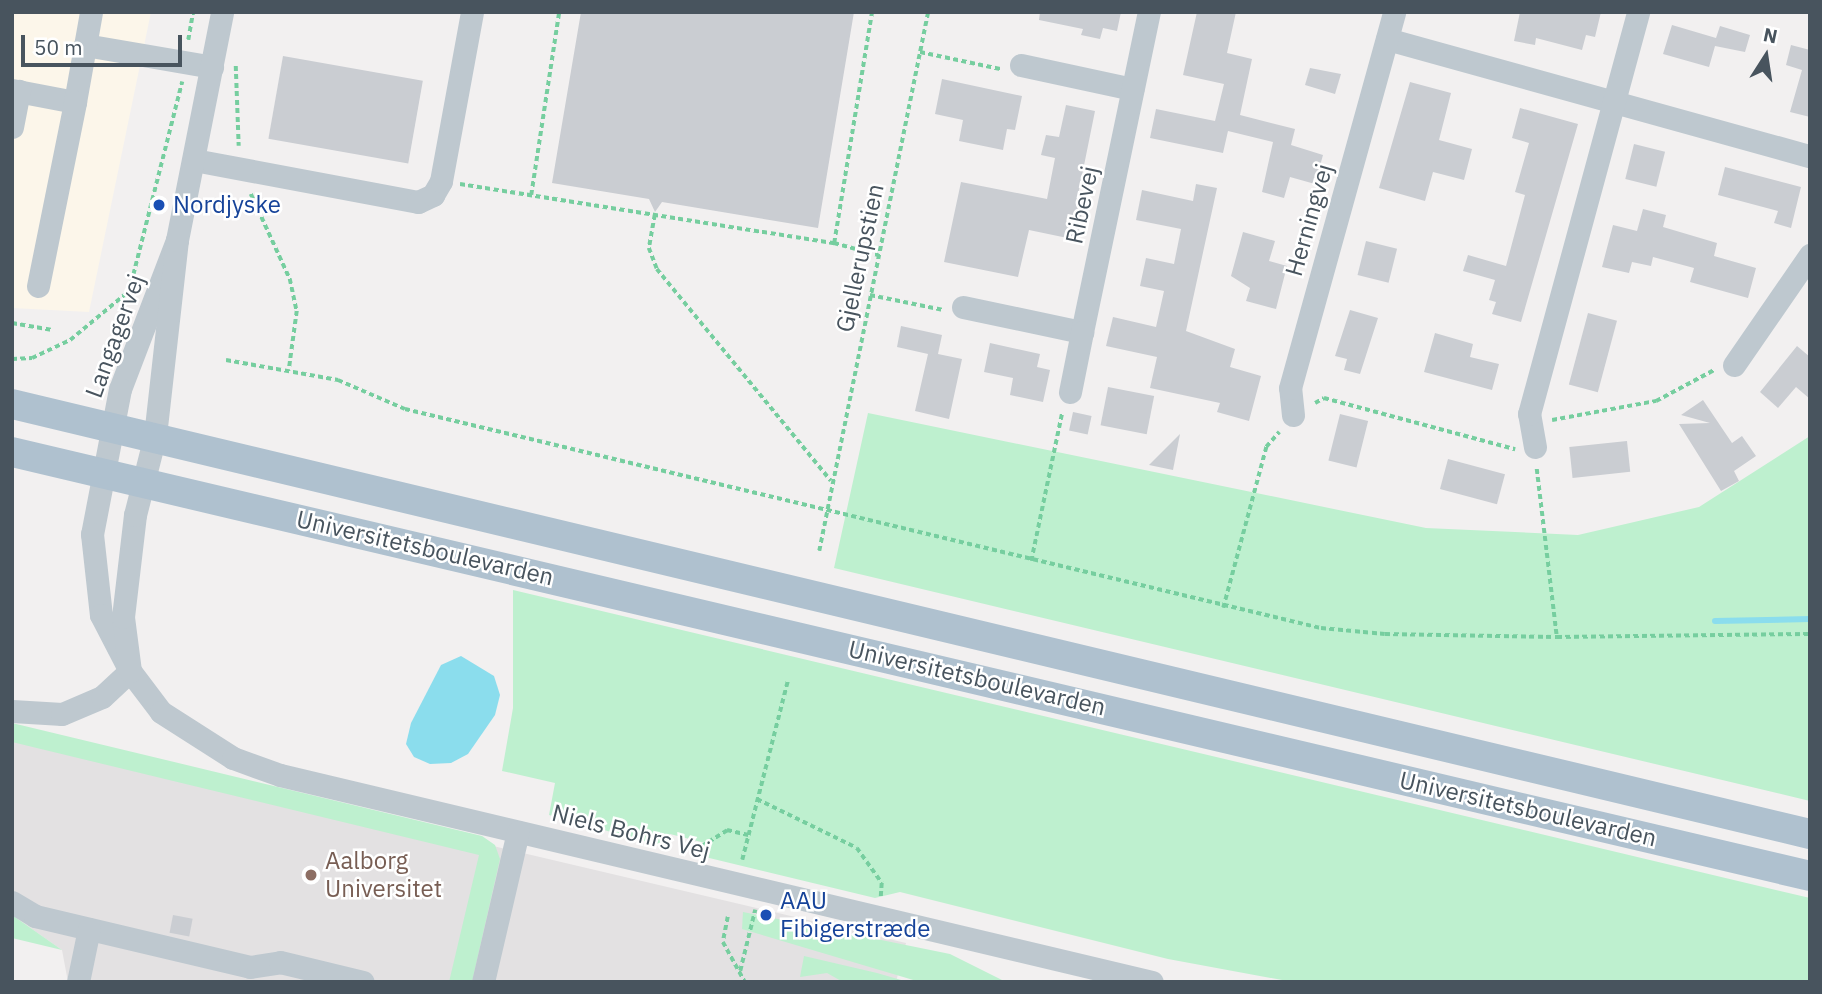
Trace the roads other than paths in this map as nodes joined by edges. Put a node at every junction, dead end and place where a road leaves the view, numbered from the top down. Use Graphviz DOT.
graph roads {
  1 [pos="91,12"];
  2 [pos="222,12"];
  3 [pos="471,12"];
  4 [pos="1149,12"];
  5 [pos="1394,12"];
  6 [pos="1638,12"];
  7 [pos="1387,39"];
  8 [pos="85,45"];
  9 [pos="1021,65"];
  10 [pos="212,67"];
  11 [pos="1132,89"];
  12 [pos="15,91"];
  13 [pos="75,102"];
  14 [pos="1613,102"];
  15 [pos="12,127"];
  16 [pos="1810,156"];
  17 [pos="194,160"];
  18 [pos="177,240"];
  19 [pos="1810,255"];
  20 [pos="38,286"];
  21 [pos="963,307"];
  22 [pos="1082,332"];
  23 [pos="1734,365"];
  24 [pos="1070,392"];
  25 [pos="12,404"];
  26 [pos="1293,415"];
  27 [pos="1535,447"];
  28 [pos="106,450"];
  29 [pos="12,452"];
  30 [pos="149,459"];
  31 [pos="130,671"];
  32 [pos="12,711"];
  33 [pos="518,832"];
  34 [pos="1810,834"];
  35 [pos="1810,876"];
  36 [pos="12,902"];
  37 [pos="89,929"];
  38 [pos="278,972"];
  39 [pos="78,982"];
  40 [pos="363,982"];
  41 [pos="483,982"];
  42 [pos="1152,982"];
  1 -- 8 [label="street"];
  2 -- 10 [label="street, Langagervej"];
  3 -- 17 [label="street"];
  4 -- 11 [label="street, Ribevej"];
  5 -- 7 [label="street, Herningvej"];
  6 -- 14 [label="street"];
  7 -- 14 [label="street"];
  7 -- 26 [label="street, Herningvej"];
  8 -- 10 [label="street"];
  8 -- 13 [label="street"];
  9 -- 11 [label="street"];
  10 -- 17 [label="street, Langagervej"];
  11 -- 22 [label="street, Ribevej"];
  12 -- 13 [label="street"];
  12 -- 15 [label="street"];
  13 -- 20 [label="street"];
  14 -- 16 [label="street"];
  14 -- 27 [label="street"];
  17 -- 18 [label="street, Langagervej"];
  18 -- 28 [label="street, Langagervej"];
  18 -- 30 [label="street, Langagervej"];
  19 -- 23 [label="street"];
  21 -- 22 [label="street"];
  22 -- 24 [label="street, Ribevej"];
  25 -- 28 [label="main road"];
  28 -- 29 [label="main road"];
  28 -- 30 [label="main road"];
  28 -- 30 [label="main road"];
  28 -- 31 [label="street, Niels Bohrs Vej"];
  30 -- 31 [label="street, Niels Bohrs Vej"];
  30 -- 34 [label="main road, Universitetsboulevarden"];
  30 -- 35 [label="main road, Universitetsboulevarden"];
  31 -- 32 [label="street"];
  31 -- 33 [label="street, Niels Bohrs Vej"];
  33 -- 41 [label="street"];
  33 -- 42 [label="street, Niels Bohrs Vej"];
  36 -- 37 [label="street"];
  37 -- 38 [label="street"];
  37 -- 39 [label="street"];
  38 -- 40 [label="street"];
}
